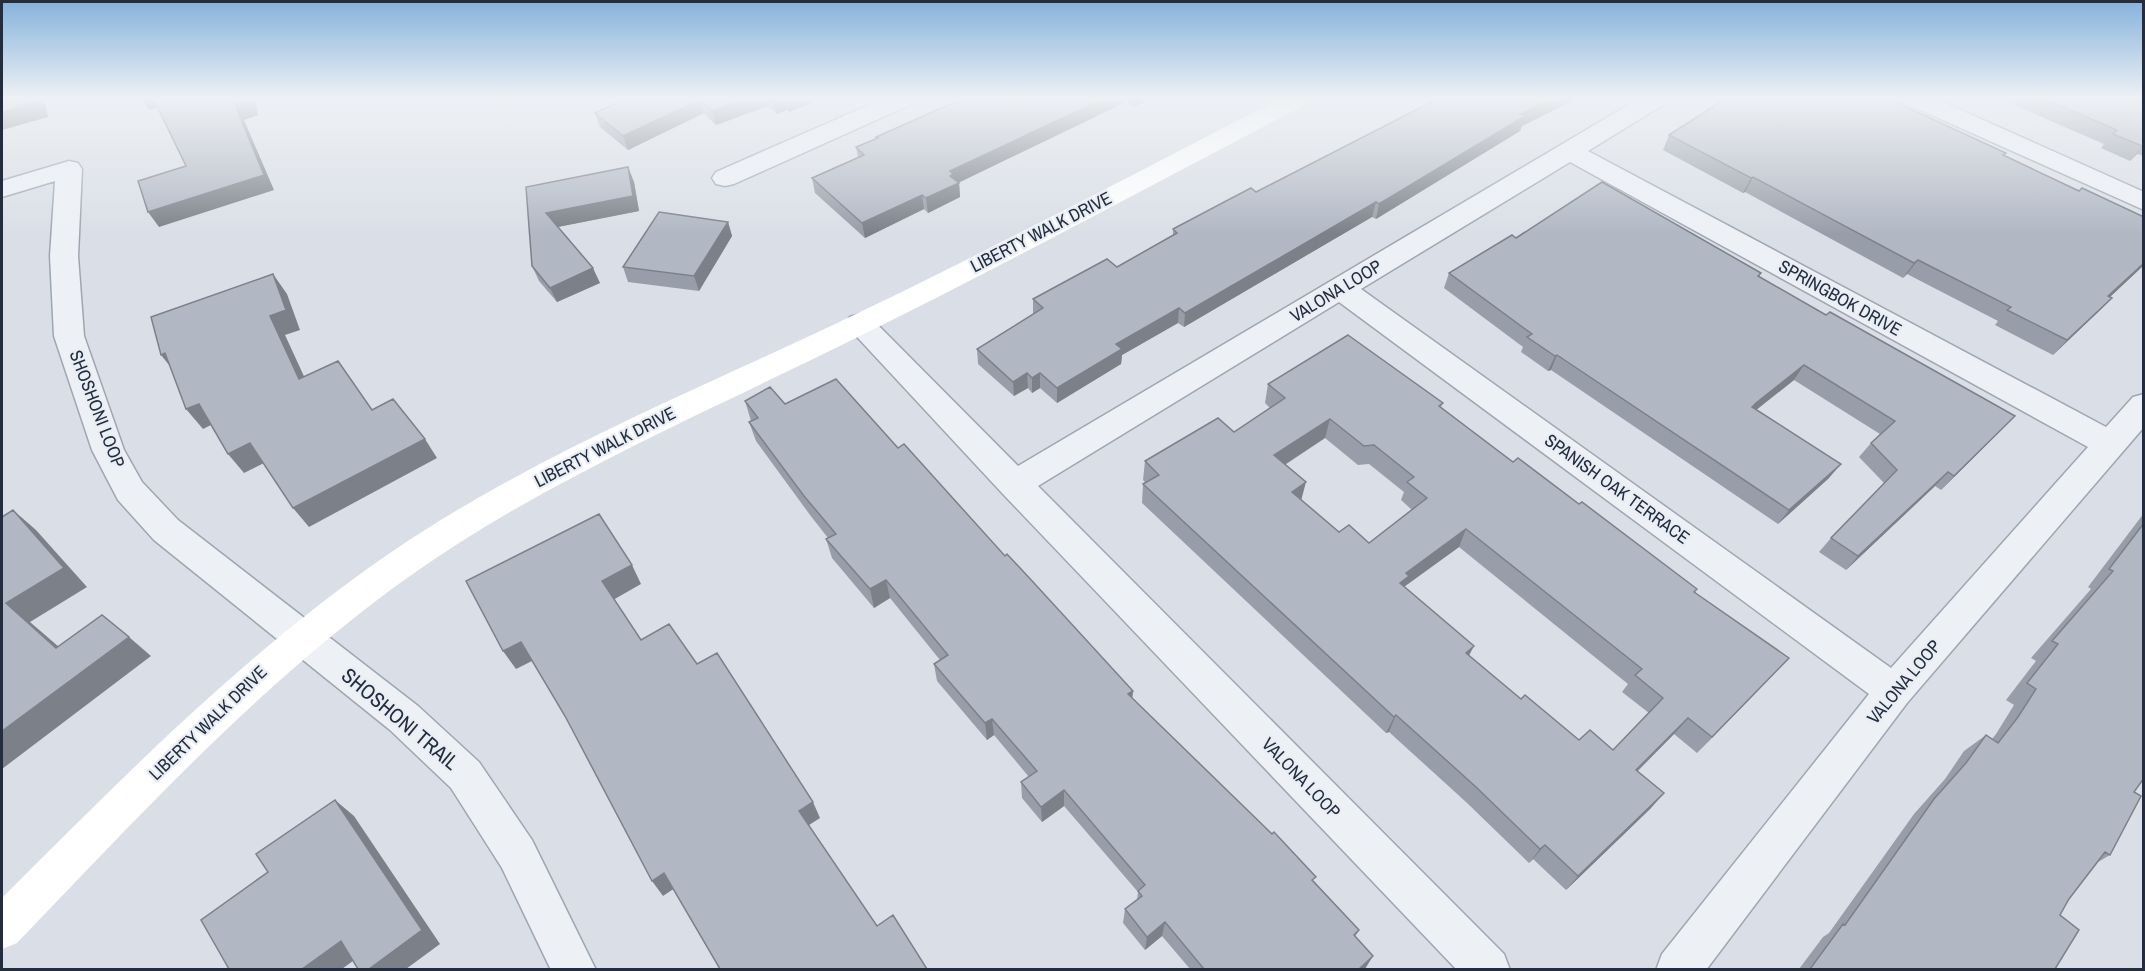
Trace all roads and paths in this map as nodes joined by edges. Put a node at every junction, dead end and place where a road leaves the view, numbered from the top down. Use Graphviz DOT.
graph roads {
  1 [pos="803,143"];
  2 [pos="1213,143"];
  3 [pos="1585,143"];
  4 [pos="2014,143"];
  5 [pos="1571,152"];
  6 [pos="725,178"];
  7 [pos="2,189"];
  8 [pos="2144,202"];
  9 [pos="1340,288"];
  10 [pos="860,324"];
  11 [pos="2144,405"];
  12 [pos="2110,444"];
  13 [pos="1014,484"];
  14 [pos="301,637"];
  15 [pos="1894,691"];
  16 [pos="2,928"];
  17 [pos="574,969"];
  18 [pos="1488,969"];
  19 [pos="1678,969"];
  1 -- 6 [label="street"];
  2 -- 10 [label="street, LIBERTY WALK DRIVE"];
  3 -- 5 [label="street, VALONA LOOP"];
  4 -- 8 [label="street"];
  5 -- 9 [label="street, VALONA LOOP"];
  5 -- 12 [label="street, SPRINGBOK DRIVE"];
  7 -- 14 [label="street, SHOSHONI LOOP"];
  9 -- 13 [label="street, VALONA LOOP"];
  9 -- 15 [label="street, SPANISH OAK TERRACE"];
  10 -- 13 [label="street, VALONA LOOP"];
  10 -- 14 [label="street, LIBERTY WALK DRIVE"];
  11 -- 12 [label="street, VALONA LOOP"];
  12 -- 15 [label="street, VALONA LOOP"];
  13 -- 18 [label="street, VALONA LOOP"];
  14 -- 16 [label="street, LIBERTY WALK DRIVE"];
  14 -- 17 [label="street, SHOSHONI TRAIL"];
  15 -- 19 [label="street, VALONA LOOP"];
}
